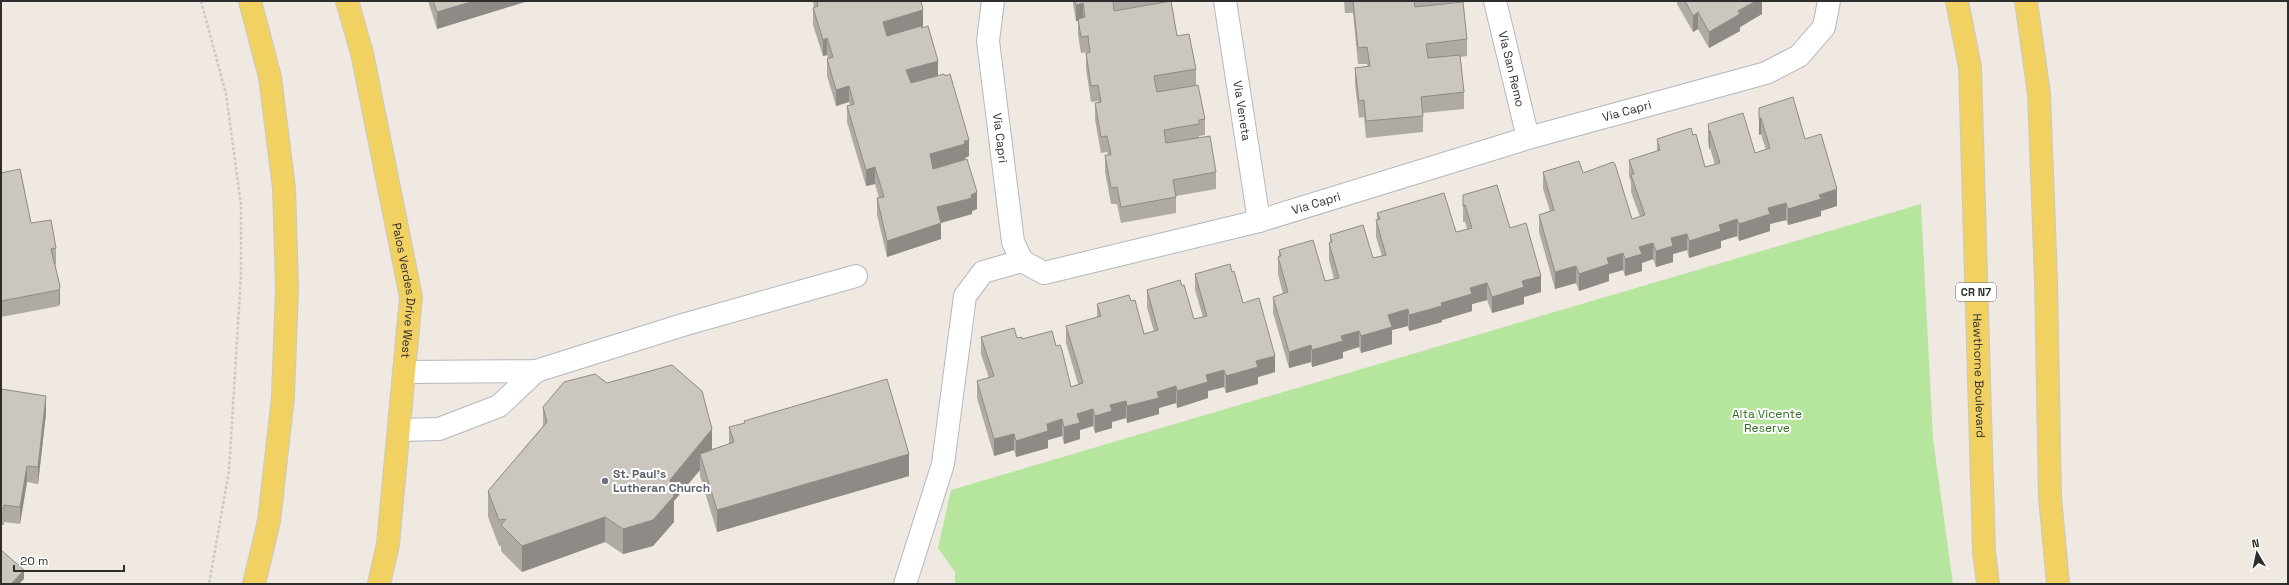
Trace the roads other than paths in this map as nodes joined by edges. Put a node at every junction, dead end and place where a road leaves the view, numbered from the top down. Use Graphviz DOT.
graph roads {
  1 [pos="250,1"];
  2 [pos="347,1"];
  3 [pos="993,1"];
  4 [pos="1225,1"];
  5 [pos="1495,1"];
  6 [pos="1829,1"];
  7 [pos="1957,1"];
  8 [pos="2026,1"];
  9 [pos="1528,138"];
  10 [pos="1259,221"];
  11 [pos="1022,261"];
  12 [pos="856,276"];
  13 [pos="536,371"];
  14 [pos="404,372"];
  15 [pos="400,430"];
  16 [pos="254,584"];
  17 [pos="379,584"];
  18 [pos="905,584"];
  19 [pos="1988,584"];
  20 [pos="2058,584"];
  1 -- 16 [label="main road"];
  2 -- 14 [label="main road, Palos Verdes Drive West"];
  3 -- 11 [label="street, Via Capri"];
  4 -- 10 [label="street, Via Veneta"];
  5 -- 9 [label="street, Via San Remo"];
  6 -- 9 [label="street, Via Capri"];
  7 -- 19 [label="main road, Hawthorne Boulevard / CR N7"];
  8 -- 20 [label="main road"];
  9 -- 10 [label="street, Via Capri"];
  10 -- 11 [label="street, Via Capri"];
  11 -- 18 [label="street"];
  12 -- 13 [label="street"];
  13 -- 14 [label="street"];
  13 -- 15 [label="street"];
  14 -- 15 [label="main road, Palos Verdes Drive West"];
  15 -- 17 [label="main road, Palos Verdes Drive West"];
}
